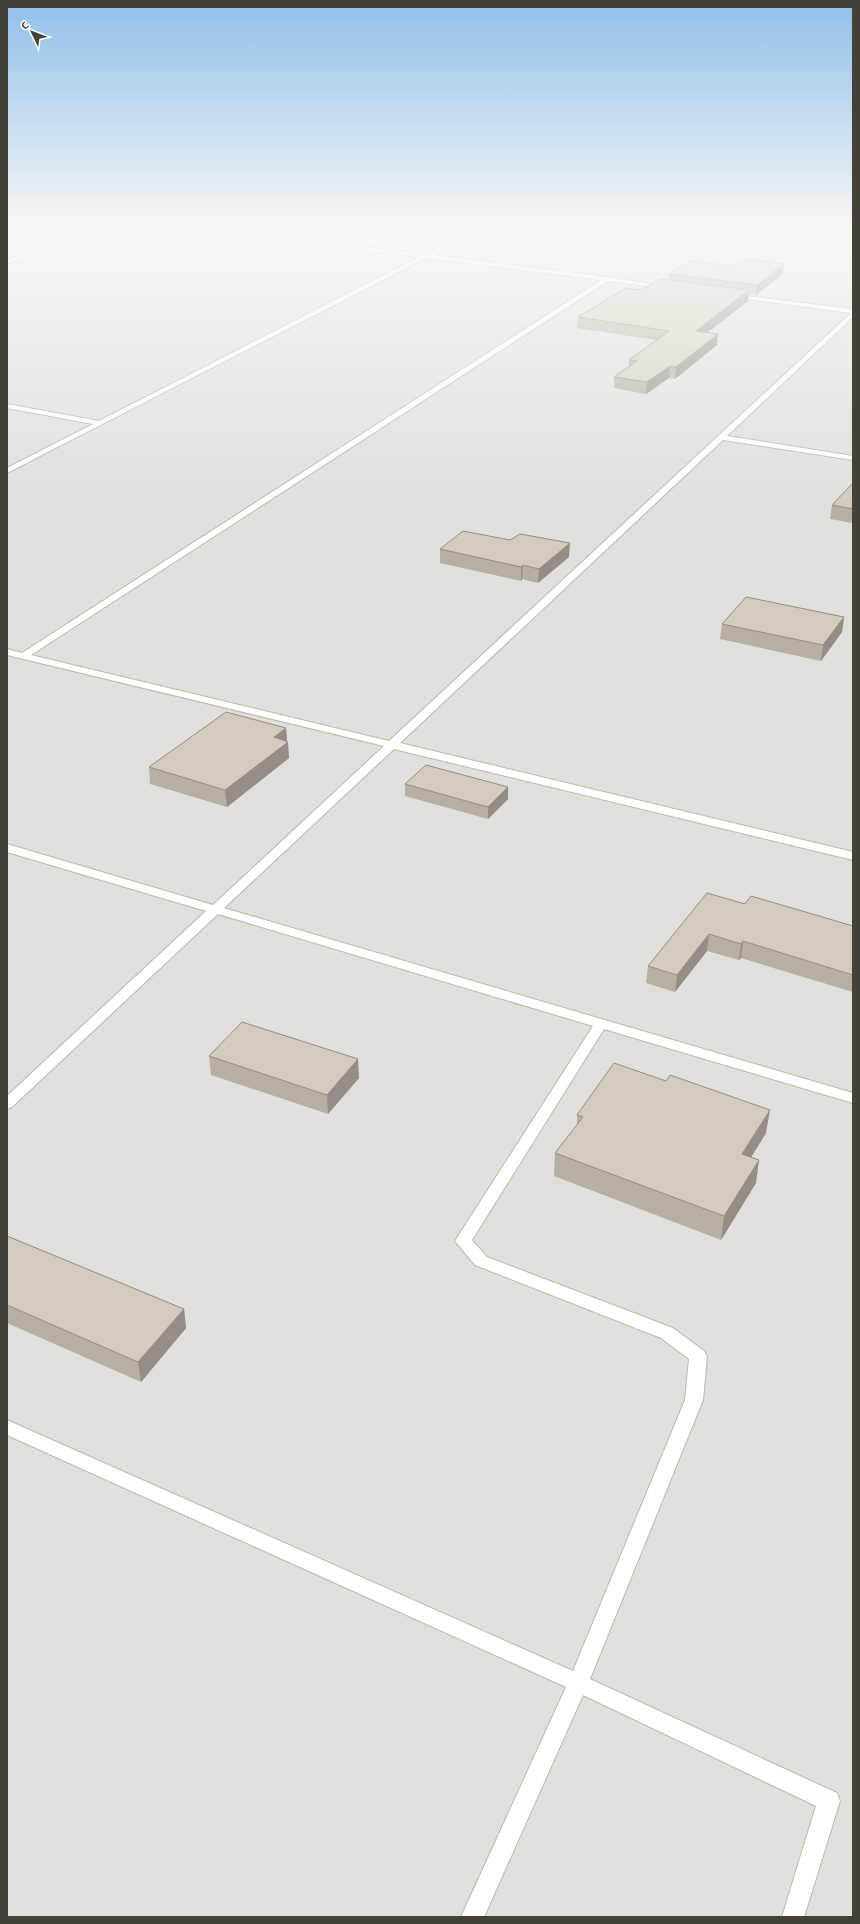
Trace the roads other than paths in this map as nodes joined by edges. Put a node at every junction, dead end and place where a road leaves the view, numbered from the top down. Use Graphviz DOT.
graph roads {
  1 [pos="296,323"];
  2 [pos="539,323"];
  3 [pos="842,323"];
  4 [pos="7,406"];
  5 [pos="100,423"];
  6 [pos="721,437"];
  7 [pos="853,458"];
  8 [pos="7,471"];
  9 [pos="7,652"];
  10 [pos="23,656"];
  11 [pos="391,745"];
  12 [pos="7,848"];
  13 [pos="853,856"];
  14 [pos="216,908"];
  15 [pos="600,1023"];
  16 [pos="853,1098"];
  17 [pos="7,1104"];
  18 [pos="7,1427"];
  19 [pos="578,1683"];
  20 [pos="472,1917"];
  21 [pos="793,1917"];
  1 -- 5 [label="lane"];
  2 -- 10 [label="lane"];
  3 -- 6 [label="lane"];
  4 -- 5 [label="lane"];
  5 -- 8 [label="lane"];
  6 -- 7 [label="lane"];
  6 -- 11 [label="lane"];
  9 -- 10 [label="lane"];
  10 -- 11 [label="lane"];
  11 -- 13 [label="lane"];
  11 -- 14 [label="lane"];
  12 -- 14 [label="lane"];
  14 -- 15 [label="lane"];
  14 -- 17 [label="lane"];
  15 -- 16 [label="lane"];
  15 -- 19 [label="lane"];
  18 -- 19 [label="lane"];
  19 -- 20 [label="lane"];
  19 -- 21 [label="lane"];
}
